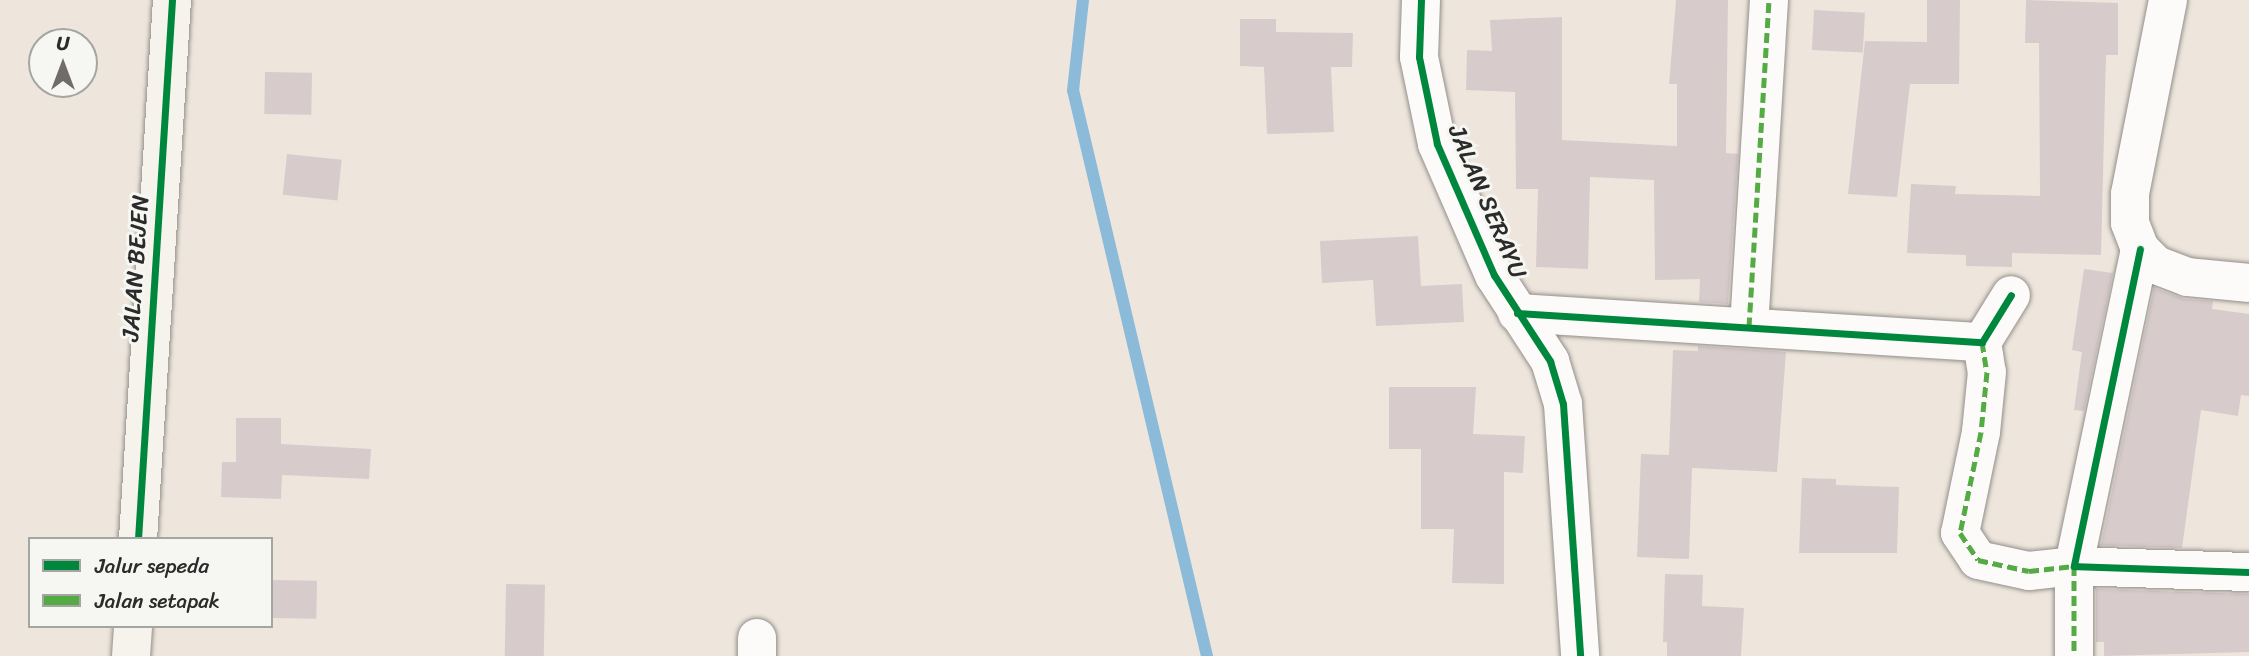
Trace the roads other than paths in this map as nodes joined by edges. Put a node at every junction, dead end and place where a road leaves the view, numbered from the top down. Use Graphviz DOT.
graph roads {
  1 [pos="172,0"];
  2 [pos="1421,0"];
  3 [pos="1769,0"];
  4 [pos="2168,0"];
  5 [pos="2140,249"];
  6 [pos="2249,283"];
  7 [pos="2011,295"];
  8 [pos="1517,313"];
  9 [pos="1749,327"];
  10 [pos="1982,342"];
  11 [pos="138,537"];
  12 [pos="2074,566"];
  13 [pos="2249,572"];
  14 [pos="133,628"];
  15 [pos="131,656"];
  16 [pos="1580,656"];
  17 [pos="2074,656"];
  1 -- 11 [label="street, JALAN BEJEN"];
  2 -- 8 [label="street, JALAN SERAYU"];
  3 -- 9 [label="street"];
  4 -- 5 [label="street"];
  5 -- 6 [label="street"];
  5 -- 12 [label="street"];
  7 -- 10 [label="street"];
  8 -- 9 [label="street"];
  8 -- 16 [label="street, JALAN SERAYU"];
  9 -- 10 [label="street"];
  10 -- 12 [label="street"];
  12 -- 13 [label="street"];
  12 -- 17 [label="street"];
  14 -- 15 [label="street"];
}
